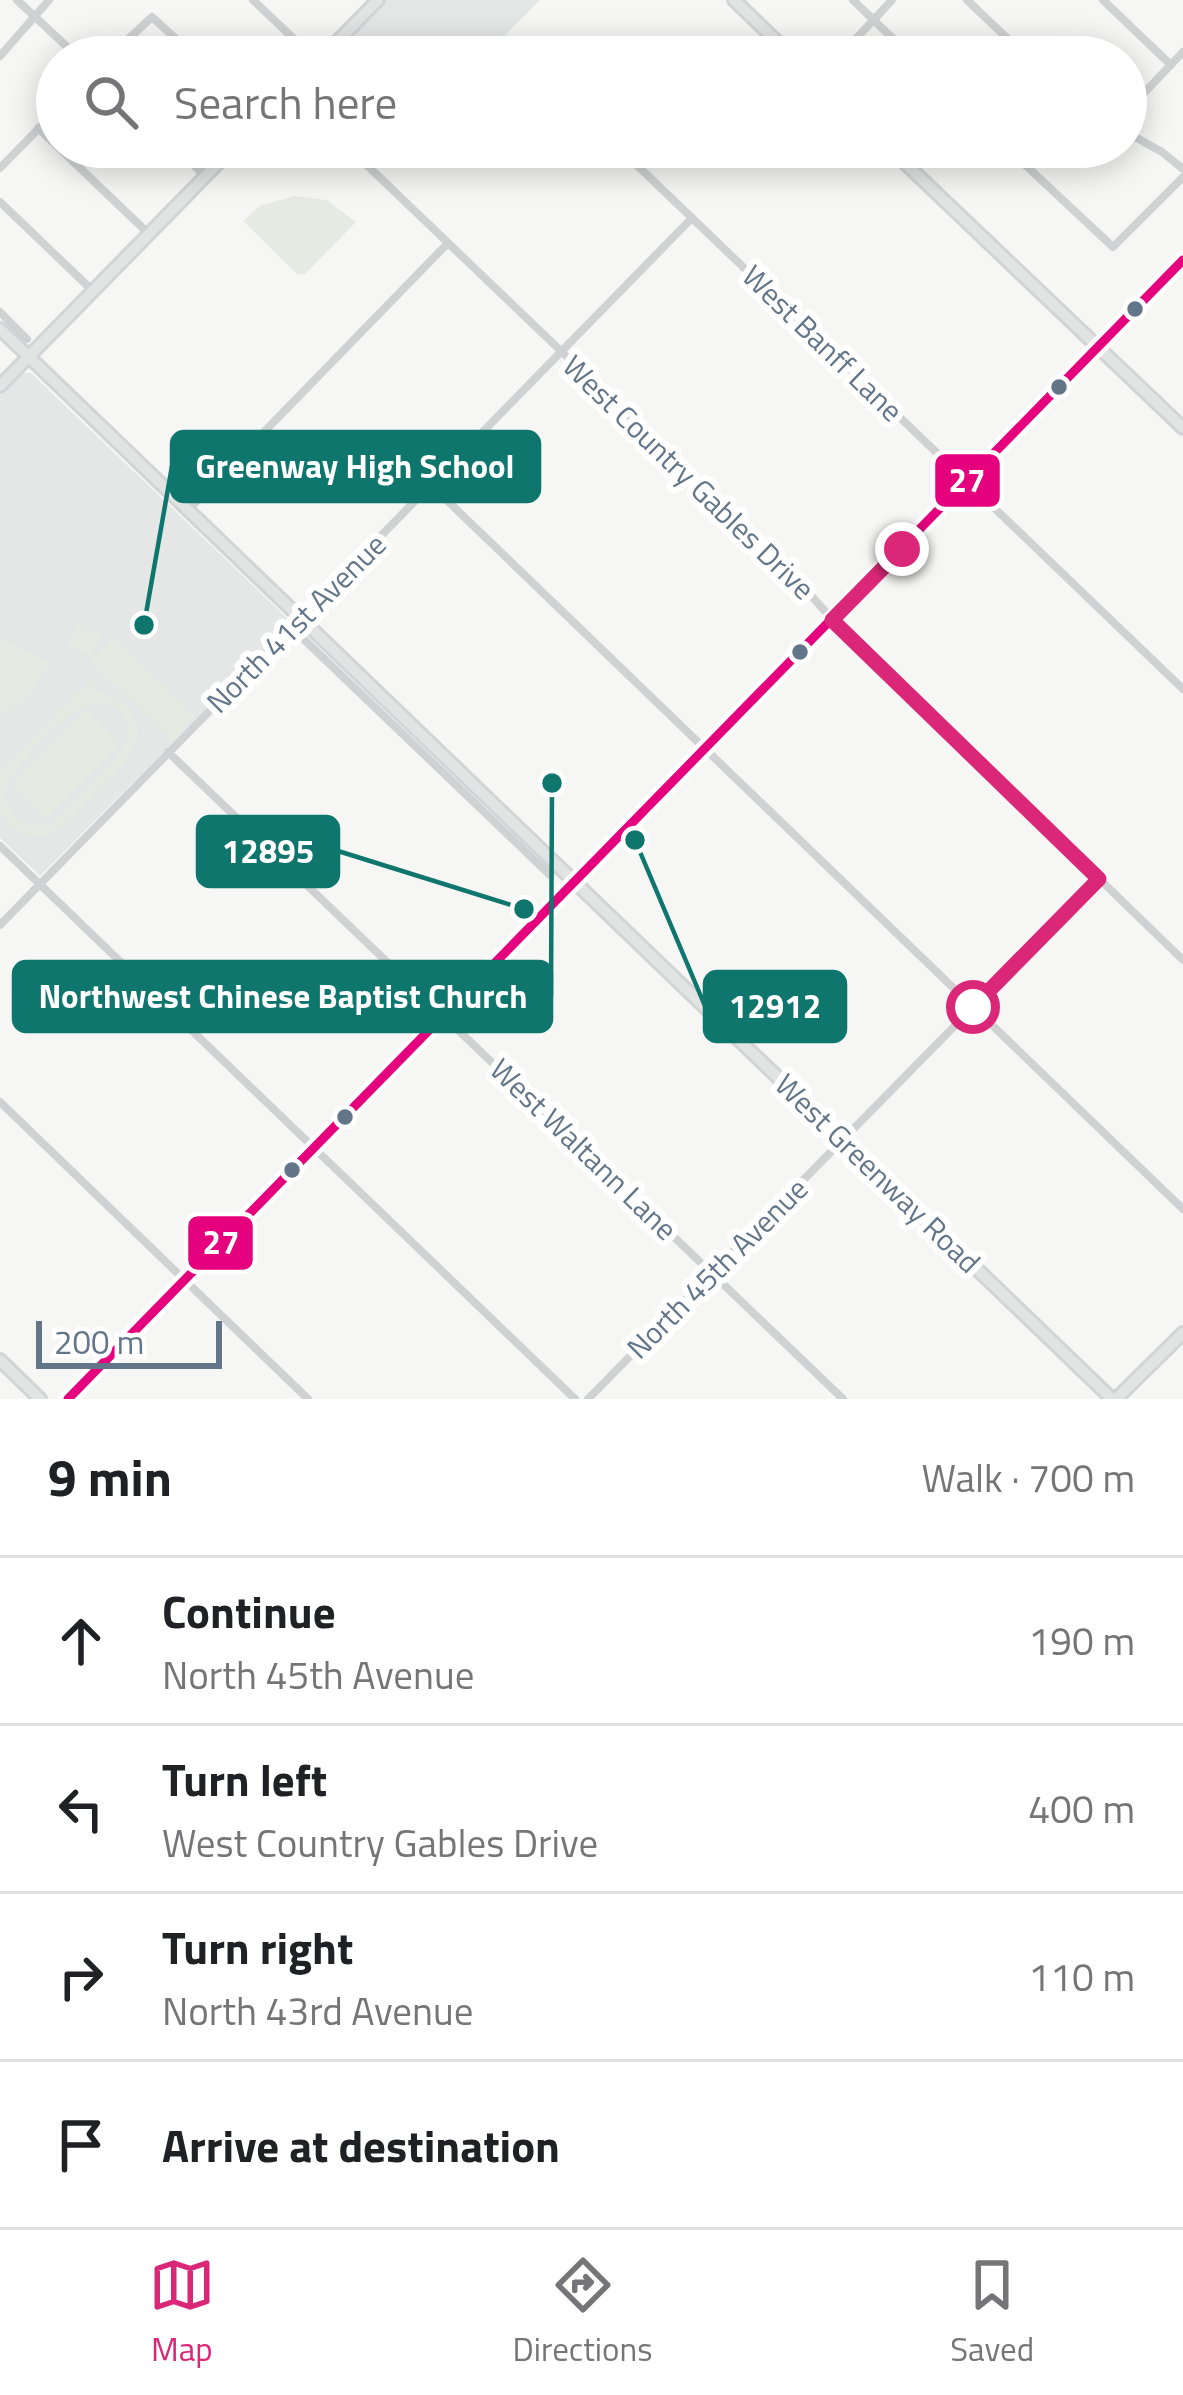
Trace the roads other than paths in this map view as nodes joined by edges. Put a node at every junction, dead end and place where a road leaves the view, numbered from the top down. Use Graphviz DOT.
graph roads {
  1 [pos="17,0"];
  2 [pos="49,0"];
  3 [pos="253,0"];
  4 [pos="734,0"];
  5 [pos="853,0"];
  6 [pos="892,0"];
  7 [pos="967,0"];
  8 [pos="1103,0"];
  9 [pos="372,2"];
  10 [pos="35,17"];
  11 [pos="874,20"];
  12 [pos="768,33"];
  13 [pos="55,36"];
  14 [pos="132,36"];
  15 [pos="173,36"];
  16 [pos="293,36"];
  17 [pos="338,36"];
  18 [pos="765,36"];
  19 [pos="771,36"];
  20 [pos="859,36"];
  21 [pos="890,36"];
  22 [pos="1006,36"];
  23 [pos="1136,36"];
  24 [pos="1147,45"];
  25 [pos="1183,52"];
  26 [pos="0,56"];
  27 [pos="1171,65"];
  28 [pos="1147,90"];
  29 [pos="36,130"];
  30 [pos="1147,144"];
  31 [pos="0,168"];
  32 [pos="79,168"];
  33 [pos="197,168"];
  34 [pos="214,168"];
  35 [pos="370,168"];
  36 [pos="640,168"];
  37 [pos="910,168"];
  38 [pos="1028,168"];
  39 [pos="1183,173"];
  40 [pos="206,176"];
  41 [pos="0,202"];
  42 [pos="692,218"];
  43 [pos="149,234"];
  44 [pos="448,243"];
  45 [pos="1183,260"];
  46 [pos="93,291"];
  47 [pos="0,312"];
  48 [pos="0,329"];
  49 [pos="27,339"];
  50 [pos="1098,346"];
  51 [pos="562,352"];
  52 [pos="29,357"];
  53 [pos="0,386"];
  54 [pos="1183,428"];
  55 [pos="967,481"];
  56 [pos="431,485"];
  57 [pos="188,510"];
  58 [pos="302,617"];
  59 [pos="832,620"];
  60 [pos="292,628"];
  61 [pos="1183,688"];
  62 [pos="706,749"];
  63 [pos="168,752"];
  64 [pos="0,846"];
  65 [pos="540,846"];
  66 [pos="530,856"];
  67 [pos="550,875"];
  68 [pos="1099,879"];
  69 [pos="577,881"];
  70 [pos="40,884"];
  71 [pos="0,925"];
  72 [pos="1183,960"];
  73 [pos="973,1007"];
  74 [pos="445,1014"];
  75 [pos="0,1102"];
  76 [pos="843,1140"];
  77 [pos="315,1146"];
  78 [pos="1183,1209"];
  79 [pos="713,1274"];
  80 [pos="184,1279"];
  81 [pos="1183,1333"];
  82 [pos="0,1360"];
  83 [pos="40,1399"];
  84 [pos="68,1399"];
  85 [pos="308,1399"];
  86 [pos="575,1399"];
  87 [pos="588,1399"];
  88 [pos="843,1399"];
  89 [pos="1114,1399"];
  1 -- 10 [label="street"];
  2 -- 10 [label="street"];
  3 -- 16 [label="street"];
  4 -- 12 [label="main road"];
  5 -- 11 [label="street"];
  6 -- 11 [label="street"];
  7 -- 22 [label="street"];
  8 -- 23 [label="street"];
  9 -- 17 [label="main road"];
  10 -- 13 [label="street"];
  10 -- 26 [label="street"];
  11 -- 20 [label="street"];
  11 -- 21 [label="street"];
  12 -- 18 [label="street"];
  12 -- 19 [label="main road"];
  14 -- 15 [label="street"];
  24 -- 27 [label="street"];
  25 -- 27 [label="street"];
  27 -- 28 [label="street"];
  29 -- 31 [label="street"];
  30 -- 39 [label="street"];
  32 -- 43 [label="street"];
  33 -- 40 [label="street"];
  34 -- 40 [label="main road"];
  35 -- 44 [label="street, West Country Gables Drive"];
  36 -- 42 [label="street, West Banff Lane"];
  37 -- 50 [label="main road"];
  38 -- 39 [label="street"];
  40 -- 43 [label="main road"];
  41 -- 46 [label="street"];
  42 -- 51 [label="street, North 41st Avenue"];
  42 -- 55 [label="street, West Banff Lane"];
  43 -- 46 [label="main road"];
  44 -- 51 [label="street, West Country Gables Drive"];
  44 -- 57 [label="street"];
  45 -- 50 [label="main road"];
  46 -- 52 [label="main road"];
  47 -- 49 [label="street"];
  48 -- 52 [label="main road, West Greenway Road"];
  50 -- 54 [label="main road"];
  50 -- 55 [label="main road"];
  51 -- 56 [label="street, North 41st Avenue"];
  51 -- 59 [label="street, West Country Gables Drive"];
  52 -- 53 [label="main road"];
  52 -- 57 [label="main road, West Greenway Road"];
  55 -- 59 [label="main road"];
  55 -- 61 [label="street, West Banff Lane"];
  56 -- 58 [label="street, North 41st Avenue"];
  56 -- 62 [label="street"];
  57 -- 58 [label="main road, West Greenway Road"];
  58 -- 60 [label="street, North 41st Avenue"];
  58 -- 65 [label="main road, West Greenway Road"];
  59 -- 62 [label="main road"];
  59 -- 68 [label="street, West Country Gables Drive"];
  60 -- 63 [label="street, North 41st Avenue"];
  60 -- 66 [label="street"];
  62 -- 69 [label="main road"];
  62 -- 73 [label="street"];
  63 -- 70 [label="street, North 41st Avenue"];
  63 -- 74 [label="street, West Waltann Lane"];
  64 -- 70 [label="street"];
  65 -- 66 [label="street"];
  65 -- 69 [label="main road, West Greenway Road"];
  66 -- 67 [label="street"];
  68 -- 72 [label="street, West Country Gables Drive"];
  68 -- 73 [label="street, North 45th Avenue"];
  69 -- 74 [label="main road"];
  69 -- 76 [label="main road, West Greenway Road"];
  70 -- 71 [label="street, North 41st Avenue"];
  70 -- 77 [label="street"];
  73 -- 76 [label="street, North 45th Avenue"];
  73 -- 78 [label="street"];
  74 -- 77 [label="main road"];
  74 -- 79 [label="street, West Waltann Lane"];
  75 -- 80 [label="street"];
  76 -- 79 [label="street, North 45th Avenue"];
  76 -- 89 [label="main road, West Greenway Road"];
  77 -- 80 [label="main road"];
  77 -- 86 [label="street"];
  79 -- 87 [label="street, North 45th Avenue"];
  79 -- 88 [label="street, West Waltann Lane"];
  80 -- 84 [label="main road"];
  80 -- 85 [label="street"];
  81 -- 89 [label="main road"];
  82 -- 83 [label="main road"];
}
